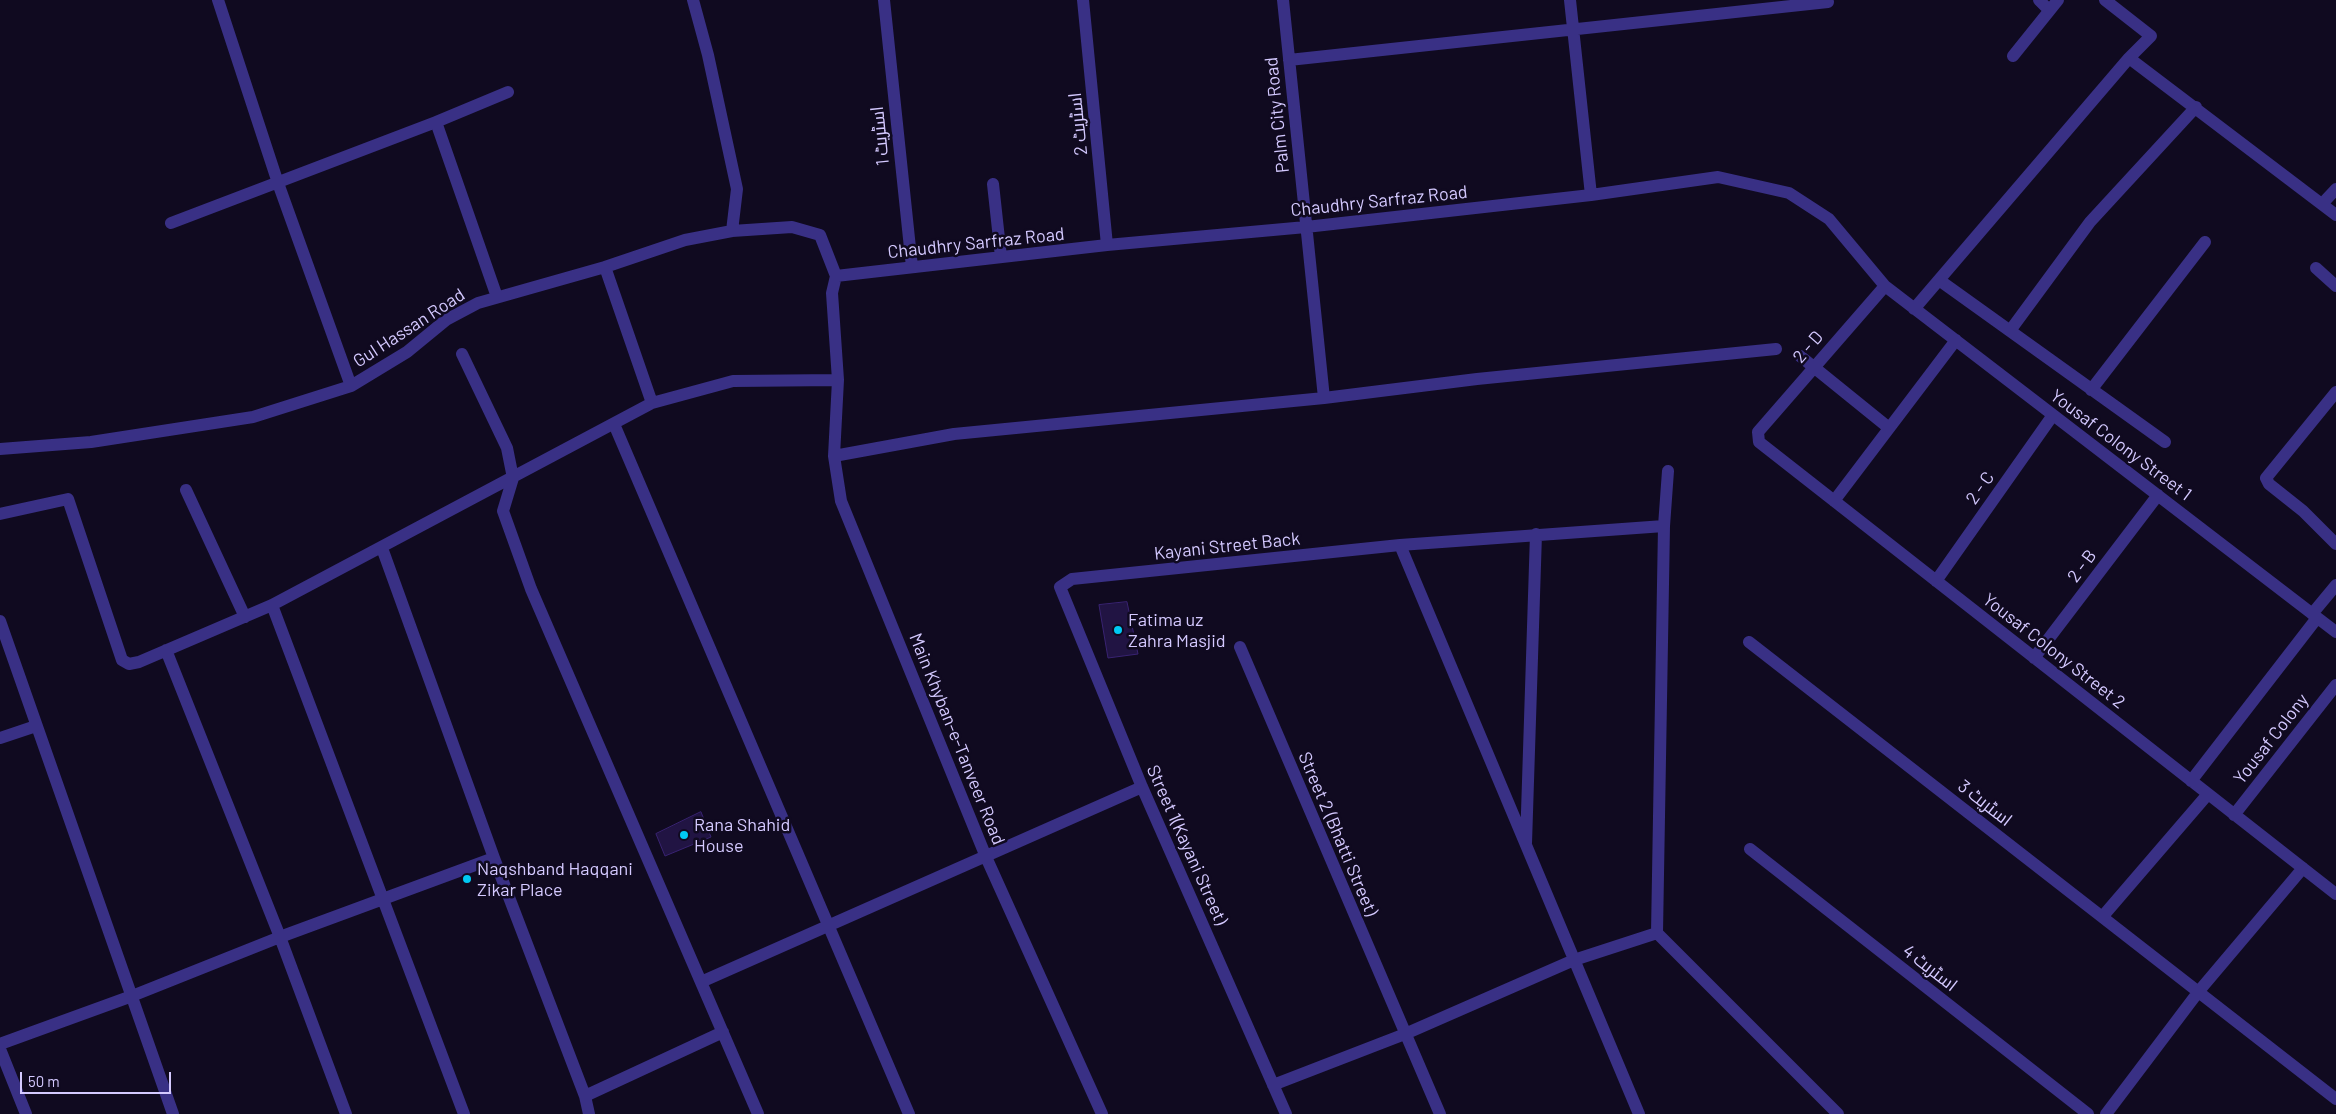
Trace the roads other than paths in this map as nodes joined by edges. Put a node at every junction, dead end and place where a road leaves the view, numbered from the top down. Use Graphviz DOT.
graph roads {
  1 [pos="218,0"];
  2 [pos="693,0"];
  3 [pos="884,0"];
  4 [pos="1083,0"];
  5 [pos="1283,0"];
  6 [pos="1570,0"];
  7 [pos="2039,0"];
  8 [pos="2058,0"];
  9 [pos="2106,0"];
  10 [pos="1828,2"];
  11 [pos="2049,10"];
  12 [pos="1573,29"];
  13 [pos="2013,56"];
  14 [pos="2129,58"];
  15 [pos="1290,60"];
  16 [pos="508,92"];
  17 [pos="2196,107"];
  18 [pos="436,122"];
  19 [pos="278,183"];
  20 [pos="993,184"];
  21 [pos="2336,189"];
  22 [pos="1590,195"];
  23 [pos="2322,204"];
  24 [pos="2336,215"];
  25 [pos="171,223"];
  26 [pos="1306,227"];
  27 [pos="732,232"];
  28 [pos="2205,242"];
  29 [pos="1107,245"];
  30 [pos="1001,257"];
  31 [pos="605,267"];
  32 [pos="912,267"];
  33 [pos="2316,268"];
  34 [pos="836,276"];
  35 [pos="1939,280"];
  36 [pos="1885,286"];
  37 [pos="2336,286"];
  38 [pos="497,297"];
  39 [pos="1914,309"];
  40 [pos="2012,328"];
  41 [pos="1956,340"];
  42 [pos="1776,349"];
  43 [pos="462,354"];
  44 [pos="1800,356"];
  45 [pos="1813,367"];
  46 [pos="838,380"];
  47 [pos="351,386"];
  48 [pos="2091,390"];
  49 [pos="2336,392"];
  50 [pos="1324,398"];
  51 [pos="652,403"];
  52 [pos="2053,415"];
  53 [pos="614,424"];
  54 [pos="1888,428"];
  55 [pos="1758,432"];
  56 [pos="2164,442"];
  57 [pos="0,450"];
  58 [pos="834,456"];
  59 [pos="1668,471"];
  60 [pos="513,478"];
  61 [pos="186,490"];
  62 [pos="2158,495"];
  63 [pos="1834,501"];
  64 [pos="0,514"];
  65 [pos="1664,526"];
  66 [pos="1536,534"];
  67 [pos="2336,544"];
  68 [pos="1400,545"];
  69 [pos="382,548"];
  70 [pos="1936,581"];
  71 [pos="2336,586"];
  72 [pos="1060,587"];
  73 [pos="272,605"];
  74 [pos="2314,616"];
  75 [pos="245,617"];
  76 [pos="0,621"];
  77 [pos="2336,632"];
  78 [pos="1750,642"];
  79 [pos="1240,647"];
  80 [pos="166,650"];
  81 [pos="2034,658"];
  82 [pos="2336,685"];
  83 [pos="36,726"];
  84 [pos="0,738"];
  85 [pos="2191,781"];
  86 [pos="1142,787"];
  87 [pos="2208,794"];
  88 [pos="2234,814"];
  89 [pos="1526,848"];
  90 [pos="1750,849"];
  91 [pos="986,857"];
  92 [pos="494,858"];
  93 [pos="2302,868"];
  94 [pos="2336,894"];
  95 [pos="384,899"];
  96 [pos="2103,916"];
  97 [pos="828,927"];
  98 [pos="1657,933"];
  99 [pos="280,937"];
  100 [pos="1574,960"];
  101 [pos="701,982"];
  102 [pos="2199,991"];
  103 [pos="132,996"];
  104 [pos="723,1032"];
  105 [pos="1405,1034"];
  106 [pos="0,1044"];
  107 [pos="0,1049"];
  108 [pos="1274,1085"];
  109 [pos="585,1096"];
  110 [pos="2336,1099"];
  111 [pos="26,1114"];
  112 [pos="173,1114"];
  113 [pos="346,1114"];
  114 [pos="464,1114"];
  115 [pos="589,1114"];
  116 [pos="758,1114"];
  117 [pos="909,1114"];
  118 [pos="1102,1114"];
  119 [pos="1286,1114"];
  120 [pos="1440,1114"];
  121 [pos="1639,1114"];
  122 [pos="1838,1114"];
  123 [pos="2088,1114"];
  124 [pos="2106,1114"];
  1 -- 19 [label="street"];
  2 -- 27 [label="street"];
  3 -- 32 [label="street, اسٹریٹ 1"];
  4 -- 29 [label="street, اسٹریٹ 2"];
  5 -- 15 [label="street, Palm City Road"];
  6 -- 12 [label="street"];
  7 -- 11 [label="street"];
  8 -- 11 [label="street"];
  9 -- 14 [label="street"];
  10 -- 12 [label="street"];
  11 -- 13 [label="street"];
  12 -- 15 [label="street"];
  12 -- 22 [label="street"];
  14 -- 17 [label="street"];
  14 -- 35 [label="street"];
  15 -- 26 [label="street, Palm City Road"];
  16 -- 18 [label="street"];
  17 -- 23 [label="street"];
  17 -- 40 [label="street"];
  18 -- 19 [label="street"];
  18 -- 38 [label="street"];
  19 -- 25 [label="street"];
  19 -- 47 [label="street"];
  20 -- 30 [label="street"];
  21 -- 23 [label="street"];
  22 -- 26 [label="street, Chaudhry Sarfraz Road"];
  22 -- 36 [label="street, Chaudhry Sarfraz Road"];
  23 -- 24 [label="street"];
  26 -- 29 [label="street, Chaudhry Sarfraz Road"];
  26 -- 50 [label="street, Palm City Road"];
  27 -- 31 [label="street, Gul Hassan Road"];
  27 -- 34 [label="street, Gul Hassan Road"];
  28 -- 48 [label="street"];
  29 -- 30 [label="street, Chaudhry Sarfraz Road"];
  30 -- 32 [label="street, Chaudhry Sarfraz Road"];
  31 -- 38 [label="street, Gul Hassan Road"];
  31 -- 51 [label="street"];
  32 -- 34 [label="street, Chaudhry Sarfraz Road"];
  33 -- 37 [label="street"];
  34 -- 46 [label="street, Main Khyban-e-Tanveer Road"];
  35 -- 39 [label="street"];
  35 -- 48 [label="street"];
  36 -- 39 [label="street, Yousaf Colony Street 1"];
  36 -- 45 [label="street, 2 - D"];
  38 -- 47 [label="street, Gul Hassan Road"];
  39 -- 41 [label="street, Yousaf Colony Street 1"];
  41 -- 52 [label="street, Yousaf Colony Street 1"];
  41 -- 54 [label="street"];
  42 -- 50 [label="street"];
  43 -- 60 [label="street"];
  44 -- 45 [label="street"];
  45 -- 54 [label="street"];
  45 -- 55 [label="street, 2 - D"];
  46 -- 51 [label="street"];
  46 -- 58 [label="street, Main Khyban-e-Tanveer Road"];
  47 -- 57 [label="street, Gul Hassan Road"];
  48 -- 56 [label="street"];
  49 -- 67 [label="street"];
  50 -- 58 [label="street"];
  51 -- 53 [label="street"];
  52 -- 62 [label="street, Yousaf Colony Street 1"];
  52 -- 70 [label="street, 2 - C"];
  53 -- 60 [label="street"];
  53 -- 97 [label="street"];
  54 -- 63 [label="street"];
  55 -- 63 [label="street, Yousaf Colony Street 2"];
  58 -- 91 [label="street, Main Khyban-e-Tanveer Road"];
  59 -- 65 [label="street"];
  60 -- 69 [label="street"];
  60 -- 101 [label="street"];
  61 -- 75 [label="street"];
  62 -- 74 [label="street, Yousaf Colony Street 1"];
  62 -- 81 [label="street, 2 - B"];
  63 -- 70 [label="street, Yousaf Colony Street 2"];
  64 -- 80 [label="street"];
  65 -- 66 [label="street, Kayani Street Back"];
  65 -- 98 [label="street"];
  66 -- 68 [label="street, Kayani Street Back"];
  66 -- 89 [label="street"];
  68 -- 72 [label="street, Kayani Street Back"];
  68 -- 89 [label="street"];
  69 -- 73 [label="street"];
  69 -- 92 [label="street"];
  70 -- 81 [label="street, Yousaf Colony Street 2"];
  71 -- 74 [label="street"];
  72 -- 86 [label="street, Street 1(Kayani Street)"];
  73 -- 75 [label="street"];
  73 -- 95 [label="street"];
  74 -- 77 [label="street, Yousaf Colony Street 1"];
  74 -- 85 [label="street"];
  75 -- 80 [label="street"];
  76 -- 83 [label="street"];
  78 -- 96 [label="street, اسٹریٹ 3"];
  79 -- 105 [label="street, Street 2 (Bhatti Street)"];
  80 -- 99 [label="street"];
  81 -- 85 [label="street, Yousaf Colony Street 2"];
  82 -- 88 [label="street, Yousaf Colony"];
  83 -- 84 [label="street"];
  83 -- 103 [label="street"];
  85 -- 87 [label="street, Yousaf Colony Street 2"];
  86 -- 91 [label="street"];
  86 -- 108 [label="street, Street 1(Kayani Street)"];
  87 -- 88 [label="street, Yousaf Colony Street 2"];
  87 -- 96 [label="street"];
  88 -- 93 [label="street, Yousaf Colony Street 2"];
  89 -- 100 [label="street"];
  90 -- 123 [label="street, اسٹریٹ 4"];
  91 -- 97 [label="street"];
  91 -- 118 [label="street, Main Khyban-e-Tanveer Road"];
  92 -- 95 [label="street"];
  92 -- 109 [label="street"];
  93 -- 94 [label="street, Yousaf Colony Street 2"];
  93 -- 102 [label="street"];
  95 -- 99 [label="street"];
  95 -- 114 [label="street"];
  96 -- 102 [label="street, اسٹریٹ 3"];
  97 -- 101 [label="street"];
  97 -- 117 [label="street"];
  98 -- 100 [label="street"];
  98 -- 122 [label="street"];
  99 -- 103 [label="street"];
  99 -- 113 [label="street"];
  100 -- 105 [label="street"];
  100 -- 121 [label="street"];
  101 -- 104 [label="street"];
  102 -- 110 [label="street, اسٹریٹ 3"];
  102 -- 124 [label="street"];
  103 -- 106 [label="street"];
  103 -- 112 [label="street"];
  104 -- 109 [label="street"];
  104 -- 116 [label="street"];
  105 -- 108 [label="street"];
  105 -- 120 [label="street, Street 2 (Bhatti Street)"];
  107 -- 111 [label="street"];
  108 -- 119 [label="street, Street 1(Kayani Street)"];
  109 -- 115 [label="street"];
}
